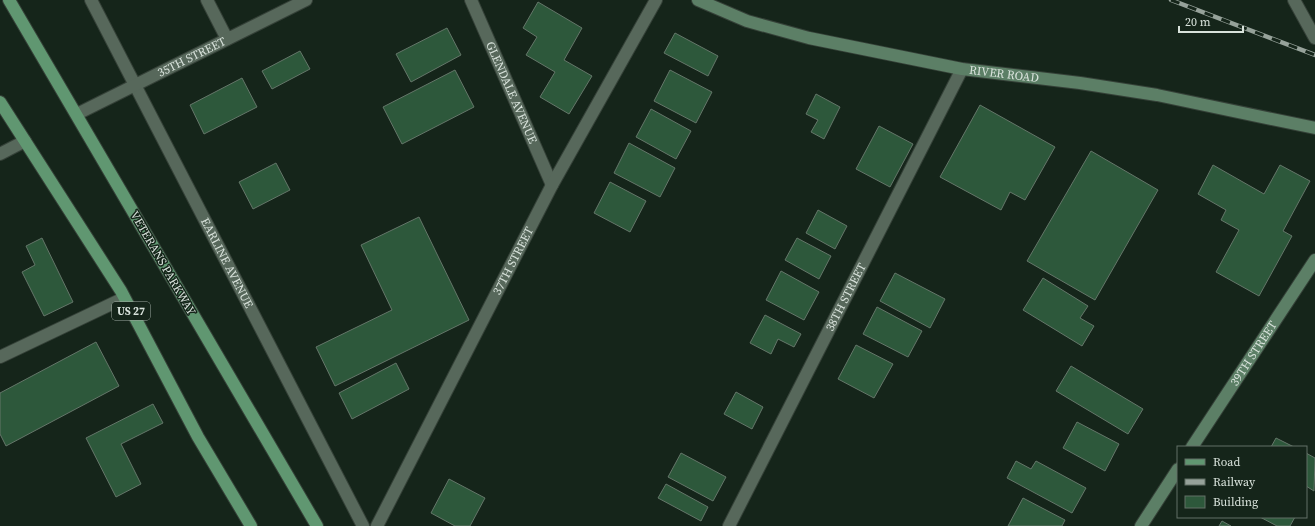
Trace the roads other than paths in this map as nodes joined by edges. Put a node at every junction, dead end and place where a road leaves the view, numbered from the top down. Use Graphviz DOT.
graph roads {
  1 [pos="9,0"];
  2 [pos="91,0"];
  3 [pos="207,0"];
  4 [pos="306,0"];
  5 [pos="471,0"];
  6 [pos="656,0"];
  7 [pos="698,0"];
  8 [pos="1294,0"];
  9 [pos="1315,38"];
  10 [pos="227,39"];
  11 [pos="962,69"];
  12 [pos="136,83"];
  13 [pos="0,102"];
  14 [pos="77,114"];
  15 [pos="1315,128"];
  16 [pos="25,141"];
  17 [pos="0,154"];
  18 [pos="552,185"];
  19 [pos="1315,260"];
  20 [pos="124,298"];
  21 [pos="0,357"];
  22 [pos="1193,446"];
  23 [pos="1177,471"];
  24 [pos="251,526"];
  25 [pos="317,526"];
  26 [pos="363,526"];
  27 [pos="377,526"];
  28 [pos="729,526"];
  29 [pos="1141,526"];
  1 -- 14 [label="main road, VETERANS PARKWAY"];
  2 -- 12 [label="street, EARLINE AVENUE"];
  3 -- 10 [label="street"];
  4 -- 10 [label="street, 35TH STREET"];
  5 -- 18 [label="street, GLENDALE AVENUE"];
  6 -- 18 [label="street, 37TH STREET"];
  7 -- 11 [label="main road, RIVER ROAD"];
  8 -- 9 [label="street"];
  10 -- 12 [label="street, 35TH STREET"];
  11 -- 15 [label="main road, RIVER ROAD"];
  11 -- 28 [label="street, 38TH STREET"];
  12 -- 14 [label="street, 35TH STREET"];
  12 -- 26 [label="street, EARLINE AVENUE"];
  13 -- 16 [label="main road, US 27"];
  14 -- 25 [label="main road, VETERANS PARKWAY"];
  16 -- 17 [label="street"];
  16 -- 20 [label="main road, US 27"];
  18 -- 27 [label="street, 37TH STREET"];
  19 -- 22 [label="main road, 39TH STREET"];
  20 -- 21 [label="street"];
  20 -- 24 [label="main road, US 27"];
  23 -- 29 [label="main road"];
}
